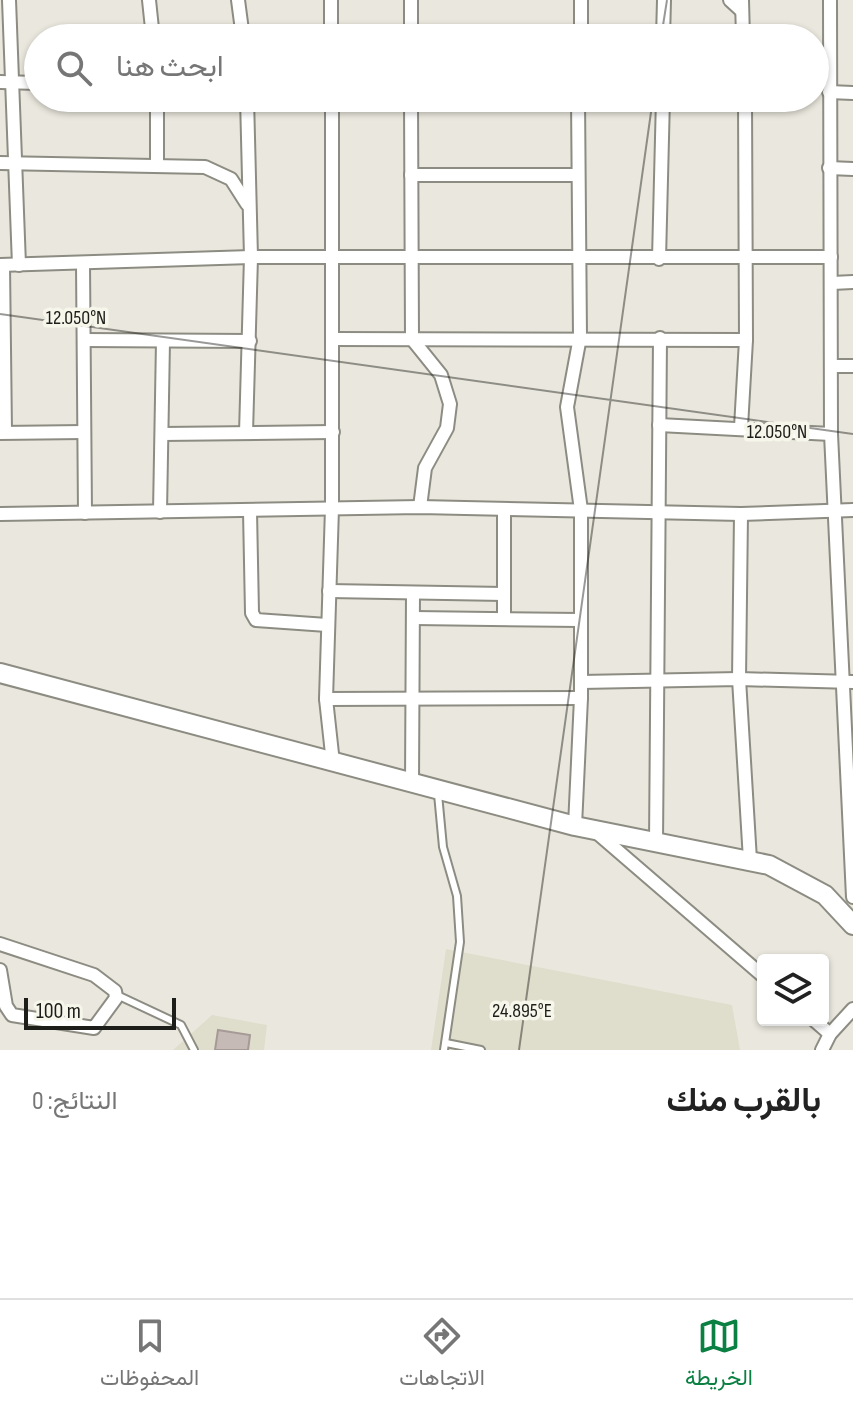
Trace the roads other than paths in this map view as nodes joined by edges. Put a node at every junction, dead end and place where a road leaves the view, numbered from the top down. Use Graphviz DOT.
graph roads {
  1 [pos="9,0"];
  2 [pos="149,0"];
  3 [pos="238,0"];
  4 [pos="331,0"];
  5 [pos="411,0"];
  6 [pos="581,0"];
  7 [pos="664,0"];
  8 [pos="730,0"];
  9 [pos="830,0"];
  10 [pos="742,6"];
  11 [pos="152,24"];
  12 [pos="241,24"];
  13 [pos="331,24"];
  14 [pos="411,24"];
  15 [pos="581,24"];
  16 [pos="663,24"];
  17 [pos="829,79"];
  18 [pos="6,82"];
  19 [pos="829,92"];
  20 [pos="853,93"];
  21 [pos="157,112"];
  22 [pos="247,112"];
  23 [pos="332,112"];
  24 [pos="411,112"];
  25 [pos="578,112"];
  26 [pos="663,112"];
  27 [pos="745,112"];
  28 [pos="0,163"];
  29 [pos="16,165"];
  30 [pos="157,165"];
  31 [pos="829,168"];
  32 [pos="853,169"];
  33 [pos="411,175"];
  34 [pos="578,175"];
  35 [pos="249,207"];
  36 [pos="251,257"];
  37 [pos="831,257"];
  38 [pos="331,259"];
  39 [pos="659,259"];
  40 [pos="746,259"];
  41 [pos="411,260"];
  42 [pos="578,260"];
  43 [pos="83,264"];
  44 [pos="2,265"];
  45 [pos="19,265"];
  46 [pos="853,282"];
  47 [pos="832,283"];
  48 [pos="580,337"];
  49 [pos="660,338"];
  50 [pos="332,339"];
  51 [pos="412,339"];
  52 [pos="84,340"];
  53 [pos="746,340"];
  54 [pos="163,341"];
  55 [pos="250,341"];
  56 [pos="831,366"];
  57 [pos="853,366"];
  58 [pos="659,425"];
  59 [pos="741,427"];
  60 [pos="3,432"];
  61 [pos="84,432"];
  62 [pos="333,432"];
  63 [pos="246,433"];
  64 [pos="162,434"];
  65 [pos="831,434"];
  66 [pos="420,507"];
  67 [pos="332,508"];
  68 [pos="504,509"];
  69 [pos="581,510"];
  70 [pos="833,510"];
  71 [pos="853,510"];
  72 [pos="250,511"];
  73 [pos="160,512"];
  74 [pos="85,513"];
  75 [pos="658,513"];
  76 [pos="0,514"];
  77 [pos="741,514"];
  78 [pos="329,591"];
  79 [pos="413,593"];
  80 [pos="504,594"];
  81 [pos="504,617"];
  82 [pos="414,618"];
  83 [pos="580,620"];
  84 [pos="327,625"];
  85 [pos="0,673"];
  86 [pos="739,679"];
  87 [pos="581,682"];
  88 [pos="656,682"];
  89 [pos="847,682"];
  90 [pos="581,698"];
  91 [pos="326,699"];
  92 [pos="411,699"];
  93 [pos="333,763"];
  94 [pos="412,783"];
  95 [pos="437,790"];
  96 [pos="575,826"];
  97 [pos="595,831"];
  98 [pos="656,844"];
  99 [pos="750,860"];
  100 [pos="853,897"];
  101 [pos="853,925"];
  102 [pos="0,944"];
  103 [pos="0,970"];
  104 [pos="757,971"];
  105 [pos="117,995"];
  106 [pos="853,1009"];
  107 [pos="821,1026"];
  108 [pos="830,1034"];
  109 [pos="445,1047"];
  110 [pos="194,1050"];
  111 [pos="481,1050"];
  112 [pos="822,1050"];
  1 -- 18 [label="street"];
  2 -- 11 [label="street"];
  3 -- 12 [label="street"];
  4 -- 13 [label="street"];
  5 -- 14 [label="street"];
  6 -- 15 [label="street"];
  7 -- 16 [label="street"];
  8 -- 10 [label="street"];
  9 -- 17 [label="street"];
  17 -- 19 [label="street"];
  18 -- 29 [label="street"];
  19 -- 20 [label="street"];
  19 -- 31 [label="street"];
  21 -- 30 [label="street"];
  22 -- 35 [label="street"];
  23 -- 38 [label="street"];
  24 -- 33 [label="street"];
  25 -- 34 [label="street"];
  26 -- 39 [label="street"];
  27 -- 40 [label="street"];
  28 -- 29 [label="street"];
  29 -- 30 [label="street"];
  29 -- 45 [label="street"];
  30 -- 35 [label="street"];
  31 -- 32 [label="street"];
  31 -- 37 [label="street"];
  33 -- 34 [label="street"];
  33 -- 41 [label="street"];
  34 -- 42 [label="street"];
  35 -- 36 [label="street"];
  36 -- 38 [label="street"];
  36 -- 43 [label="street"];
  36 -- 55 [label="street"];
  37 -- 40 [label="street"];
  37 -- 47 [label="street"];
  38 -- 41 [label="street"];
  38 -- 50 [label="street"];
  39 -- 40 [label="street"];
  39 -- 42 [label="street"];
  40 -- 53 [label="street"];
  41 -- 42 [label="street"];
  41 -- 51 [label="street"];
  42 -- 48 [label="street"];
  43 -- 45 [label="street"];
  43 -- 52 [label="street"];
  44 -- 45 [label="street"];
  44 -- 60 [label="street"];
  46 -- 47 [label="street"];
  47 -- 56 [label="street"];
  48 -- 49 [label="street"];
  48 -- 51 [label="street"];
  48 -- 69 [label="street"];
  49 -- 53 [label="street"];
  49 -- 58 [label="street"];
  50 -- 51 [label="street"];
  50 -- 62 [label="street"];
  51 -- 66 [label="street"];
  52 -- 54 [label="street"];
  52 -- 61 [label="street"];
  53 -- 59 [label="street"];
  54 -- 55 [label="street"];
  54 -- 64 [label="street"];
  55 -- 63 [label="street"];
  56 -- 57 [label="street"];
  56 -- 65 [label="street"];
  58 -- 59 [label="street"];
  58 -- 75 [label="street"];
  59 -- 65 [label="street"];
  60 -- 61 [label="street"];
  61 -- 74 [label="street"];
  62 -- 63 [label="street"];
  62 -- 67 [label="street"];
  63 -- 64 [label="street"];
  64 -- 73 [label="street"];
  65 -- 70 [label="street"];
  66 -- 67 [label="street"];
  66 -- 68 [label="street"];
  67 -- 72 [label="street"];
  67 -- 78 [label="street"];
  68 -- 69 [label="street"];
  68 -- 80 [label="street"];
  69 -- 75 [label="street"];
  69 -- 83 [label="street"];
  70 -- 71 [label="street"];
  70 -- 77 [label="street"];
  70 -- 89 [label="street"];
  72 -- 73 [label="street"];
  72 -- 84 [label="street"];
  73 -- 74 [label="street"];
  74 -- 76 [label="street"];
  75 -- 77 [label="street"];
  75 -- 88 [label="street"];
  77 -- 86 [label="street"];
  78 -- 79 [label="street"];
  78 -- 84 [label="street"];
  79 -- 80 [label="street"];
  79 -- 82 [label="street"];
  80 -- 81 [label="street"];
  81 -- 82 [label="street"];
  81 -- 83 [label="street"];
  82 -- 92 [label="street"];
  83 -- 87 [label="street"];
  84 -- 91 [label="street"];
  85 -- 93 [label="main road"];
  86 -- 88 [label="street"];
  86 -- 89 [label="street"];
  86 -- 99 [label="street"];
  87 -- 88 [label="street"];
  87 -- 90 [label="street"];
  88 -- 98 [label="street"];
  89 -- 100 [label="street"];
  90 -- 92 [label="street"];
  90 -- 96 [label="street"];
  91 -- 92 [label="street"];
  91 -- 93 [label="street"];
  92 -- 94 [label="street"];
  93 -- 94 [label="main road"];
  94 -- 95 [label="main road"];
  95 -- 96 [label="main road"];
  95 -- 109 [label="lane"];
  96 -- 97 [label="main road"];
  97 -- 98 [label="main road"];
  97 -- 104 [label="street"];
  98 -- 99 [label="main road"];
  99 -- 101 [label="main road"];
  102 -- 105 [label="street"];
  103 -- 105 [label="street"];
  105 -- 110 [label="lane"];
  106 -- 108 [label="street"];
  107 -- 108 [label="street"];
  108 -- 112 [label="street"];
  109 -- 111 [label="lane"];
}
